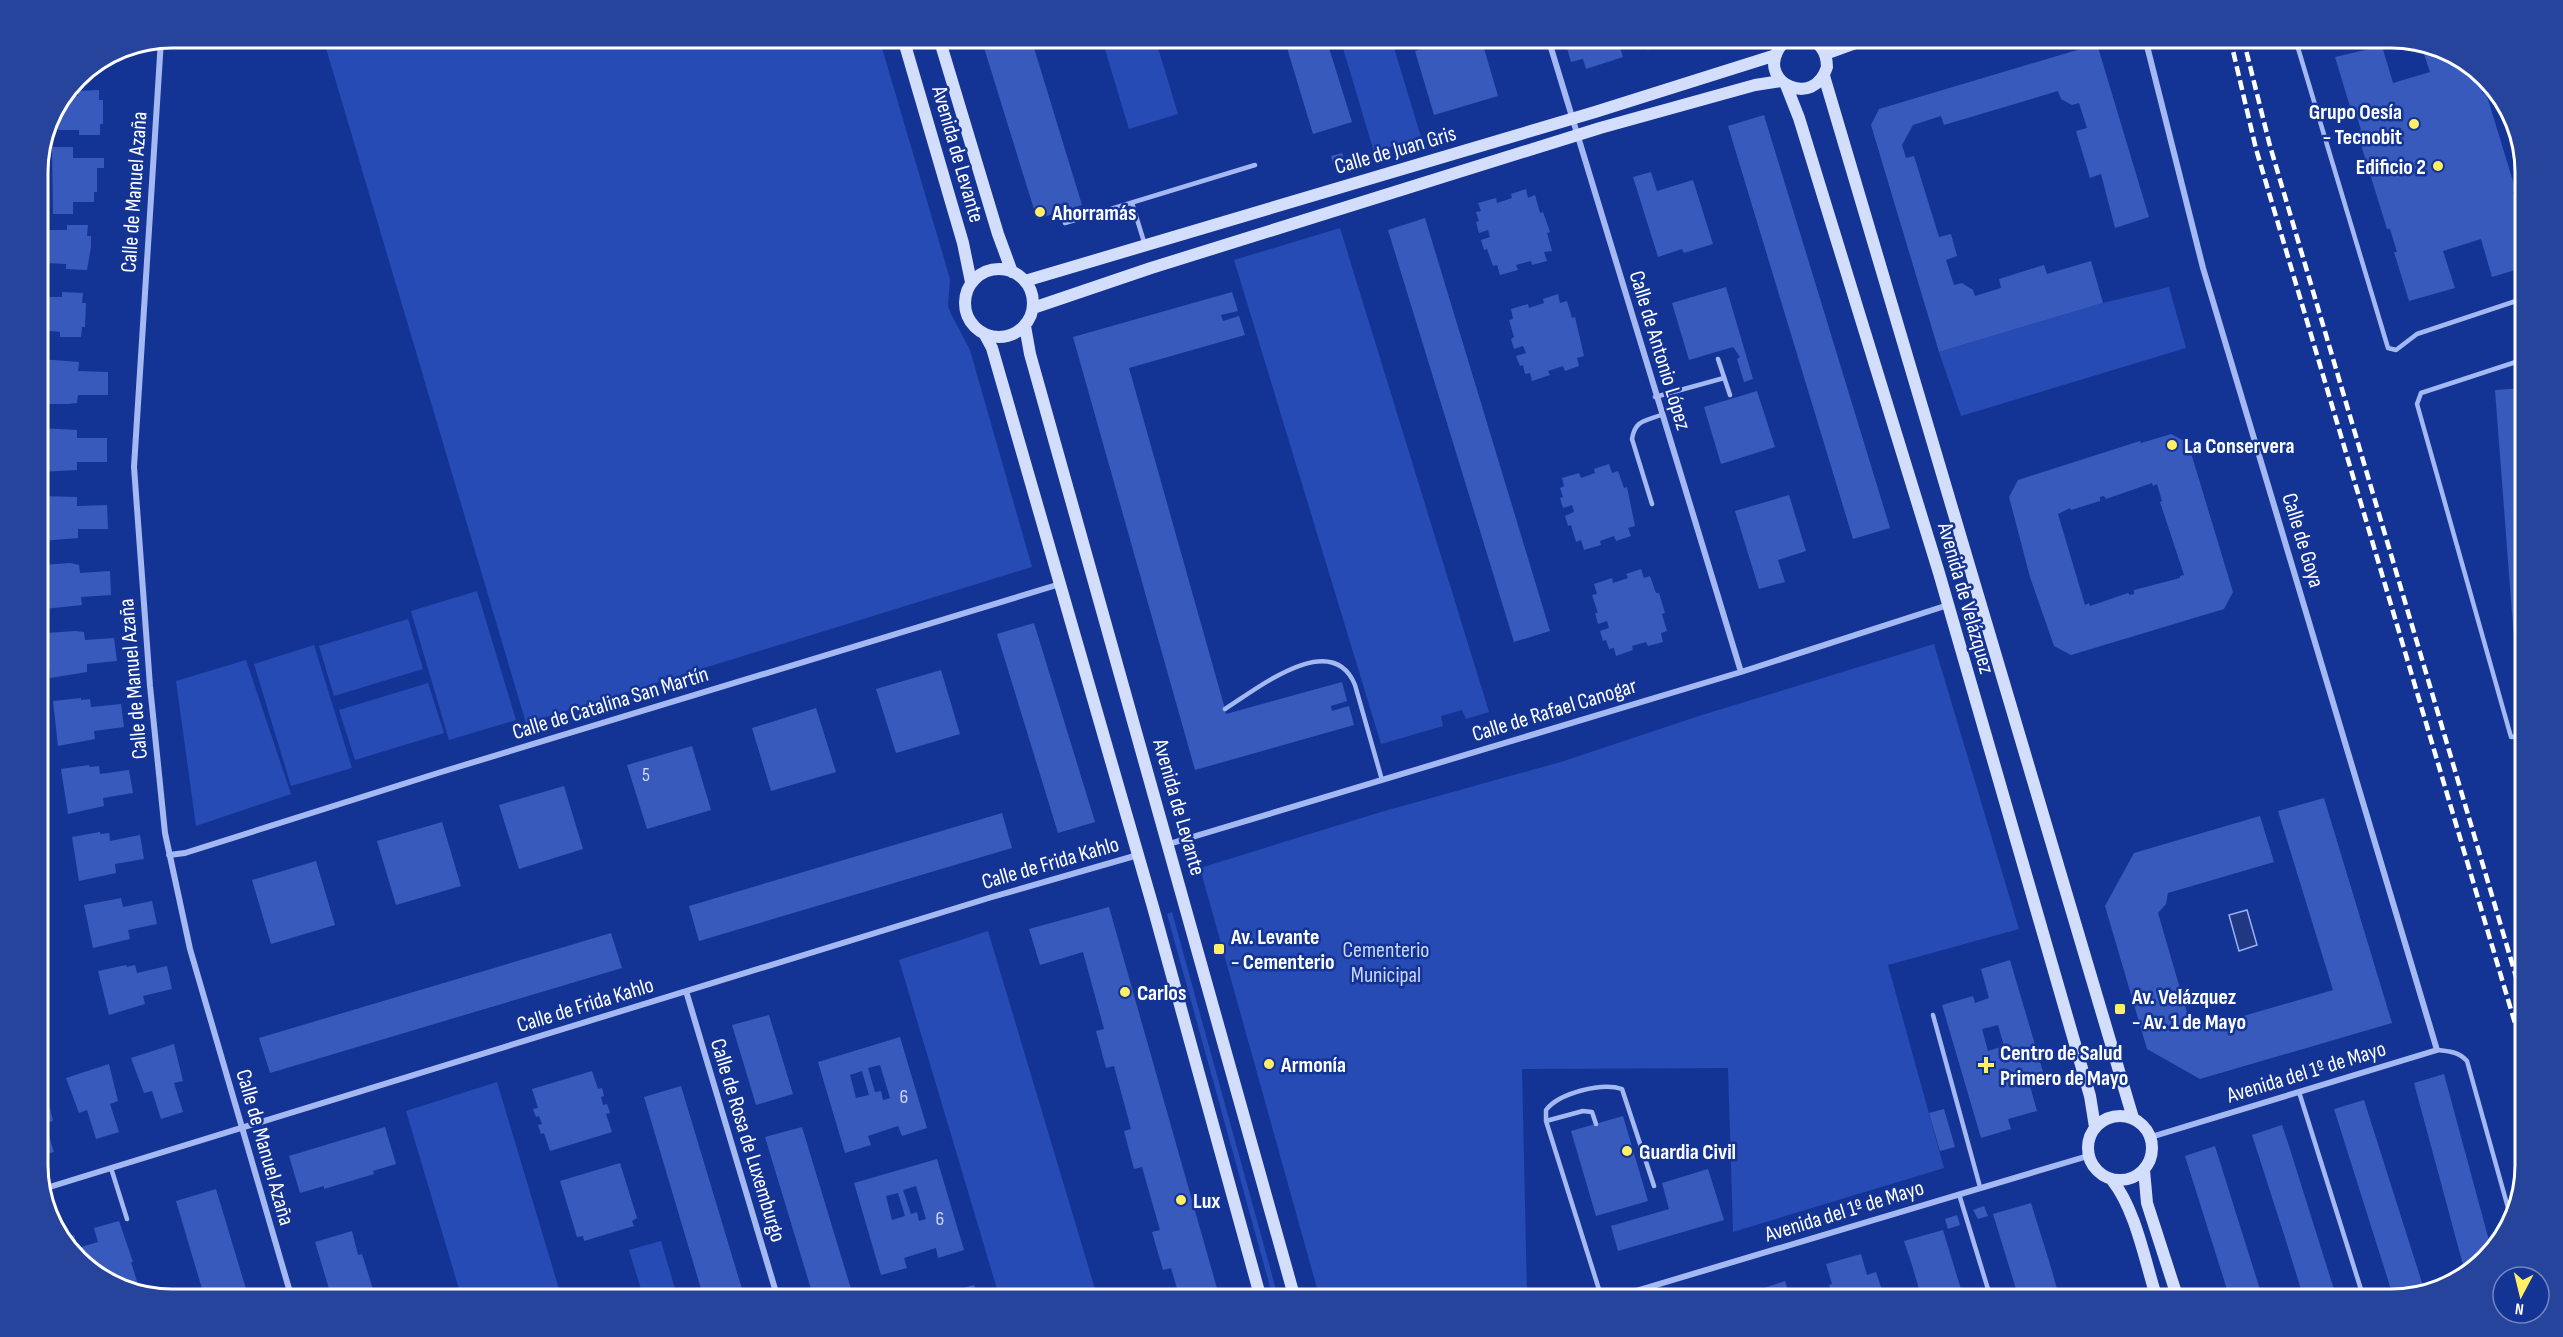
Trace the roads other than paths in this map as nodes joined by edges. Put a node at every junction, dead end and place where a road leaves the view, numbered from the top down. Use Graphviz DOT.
graph roads {
  1 [pos="160,48"];
  2 [pos="906,48"];
  3 [pos="942,48"];
  4 [pos="1551,48"];
  5 [pos="1780,48"];
  6 [pos="1820,48"];
  7 [pos="1842,48"];
  8 [pos="2148,48"];
  9 [pos="2298,48"];
  10 [pos="1825,54"];
  11 [pos="1776,55"];
  12 [pos="1824,76"];
  13 [pos="1784,83"];
  14 [pos="1573,118"];
  15 [pos="1578,135"];
  16 [pos="1255,165"];
  17 [pos="1132,203"];
  18 [pos="1065,223"];
  19 [pos="1145,245"];
  20 [pos="1012,272"];
  21 [pos="1025,281"];
  22 [pos="971,282"];
  23 [pos="2515,301"];
  24 [pos="1033,308"];
  25 [pos="1025,326"];
  26 [pos="985,335"];
  27 [pos="1718,359"];
  28 [pos="2515,363"];
  29 [pos="1724,378"];
  30 [pos="1730,395"];
  31 [pos="1656,397"];
  32 [pos="1661,415"];
  33 [pos="1652,504"];
  34 [pos="1061,584"];
  35 [pos="1948,605"];
  36 [pos="1740,672"];
  37 [pos="1225,710"];
  38 [pos="2515,737"];
  39 [pos="1382,780"];
  40 [pos="1169,844"];
  41 [pos="169,855"];
  42 [pos="1138,855"];
  43 [pos="686,991"];
  44 [pos="1933,1015"];
  45 [pos="2438,1050"];
  46 [pos="2299,1092"];
  47 [pos="2133,1118"];
  48 [pos="1546,1122"];
  49 [pos="1596,1124"];
  50 [pos="2095,1127"];
  51 [pos="241,1128"];
  52 [pos="2151,1137"];
  53 [pos="2088,1156"];
  54 [pos="111,1168"];
  55 [pos="2144,1170"];
  56 [pos="2112,1180"];
  57 [pos="1654,1186"];
  58 [pos="50,1187"];
  59 [pos="1980,1187"];
  60 [pos="1959,1194"];
  61 [pos="2508,1206"];
  62 [pos="127,1219"];
  63 [pos="289,1289"];
  64 [pos="775,1289"];
  65 [pos="1259,1289"];
  66 [pos="1292,1289"];
  67 [pos="1599,1289"];
  68 [pos="1642,1289"];
  69 [pos="1988,1289"];
  70 [pos="2154,1289"];
  71 [pos="2175,1289"];
  72 [pos="2361,1289"];
  1 -- 41 [label="street, Calle de Manuel Azaña"];
  2 -- 22 [label="street, Avenida de Levante"];
  3 -- 20 [label="street, Avenida de Levante"];
  4 -- 14 [label="street, Calle de Antonio López"];
  5 -- 11 [label="street"];
  6 -- 10 [label="street"];
  7 -- 10 [label="street"];
  8 -- 45 [label="street, Calle de Goya"];
  9 -- 23 [label="lane"];
  10 -- 12 [label="street, Avenida de Velázquez"];
  11 -- 13 [label="street, Avenida de Velázquez"];
  11 -- 14 [label="street, Calle de Juan Gris"];
  12 -- 13 [label="street, Calle de Juan Gris"];
  12 -- 47 [label="street, Avenida de Velázquez"];
  13 -- 15 [label="street, Calle de Juan Gris"];
  13 -- 35 [label="street, Avenida de Velázquez"];
  14 -- 15 [label="street, Calle de Antonio López"];
  14 -- 19 [label="street, Calle de Juan Gris"];
  15 -- 24 [label="street, Calle de Juan Gris"];
  15 -- 31 [label="street, Calle de Antonio López"];
  16 -- 17 [label="lane"];
  17 -- 18 [label="lane"];
  17 -- 19 [label="lane"];
  19 -- 21 [label="street, Calle de Juan Gris"];
  20 -- 21 [label="street"];
  20 -- 22 [label="street"];
  21 -- 24 [label="street"];
  22 -- 26 [label="street"];
  24 -- 25 [label="street"];
  25 -- 26 [label="street"];
  25 -- 40 [label="street, Avenida de Levante"];
  26 -- 34 [label="street"];
  27 -- 29 [label="lane"];
  28 -- 38 [label="lane"];
  29 -- 30 [label="lane"];
  29 -- 31 [label="lane"];
  31 -- 32 [label="street, Calle de Antonio López"];
  32 -- 33 [label="lane"];
  32 -- 36 [label="street, Calle de Antonio López"];
  34 -- 41 [label="street, Calle de Catalina San Martín"];
  34 -- 42 [label="street"];
  35 -- 36 [label="street, Calle de Rafael Canogar"];
  35 -- 50 [label="street, Avenida de Velázquez"];
  36 -- 39 [label="street, Calle de Rafael Canogar"];
  37 -- 39 [label="lane"];
  39 -- 40 [label="street, Calle de Rafael Canogar"];
  40 -- 66 [label="street, Avenida de Levante"];
  41 -- 51 [label="street, Calle de Manuel Azaña"];
  42 -- 43 [label="street, Calle de Frida Kahlo"];
  42 -- 65 [label="street"];
  43 -- 51 [label="street, Calle de Frida Kahlo"];
  43 -- 64 [label="street, Calle de Rosa de Luxemburgo"];
  44 -- 59 [label="lane"];
  45 -- 46 [label="street, Avenida del 1º de Mayo"];
  45 -- 61 [label="lane"];
  46 -- 52 [label="street, Avenida del 1º de Mayo"];
  46 -- 72 [label="lane"];
  47 -- 50 [label="street"];
  47 -- 52 [label="street"];
  48 -- 49 [label="lane"];
  48 -- 57 [label="lane"];
  48 -- 67 [label="lane"];
  50 -- 53 [label="street"];
  51 -- 54 [label="street, Calle de Frida Kahlo"];
  51 -- 63 [label="street, Calle de Manuel Azaña"];
  52 -- 55 [label="street"];
  53 -- 56 [label="street"];
  53 -- 59 [label="street, Avenida del 1º de Mayo"];
  54 -- 58 [label="street, Calle de Frida Kahlo"];
  54 -- 62 [label="lane"];
  55 -- 56 [label="street"];
  55 -- 71 [label="street"];
  56 -- 70 [label="street"];
  59 -- 60 [label="street, Avenida del 1º de Mayo"];
  60 -- 68 [label="street, Avenida del 1º de Mayo"];
  60 -- 69 [label="lane"];
}
